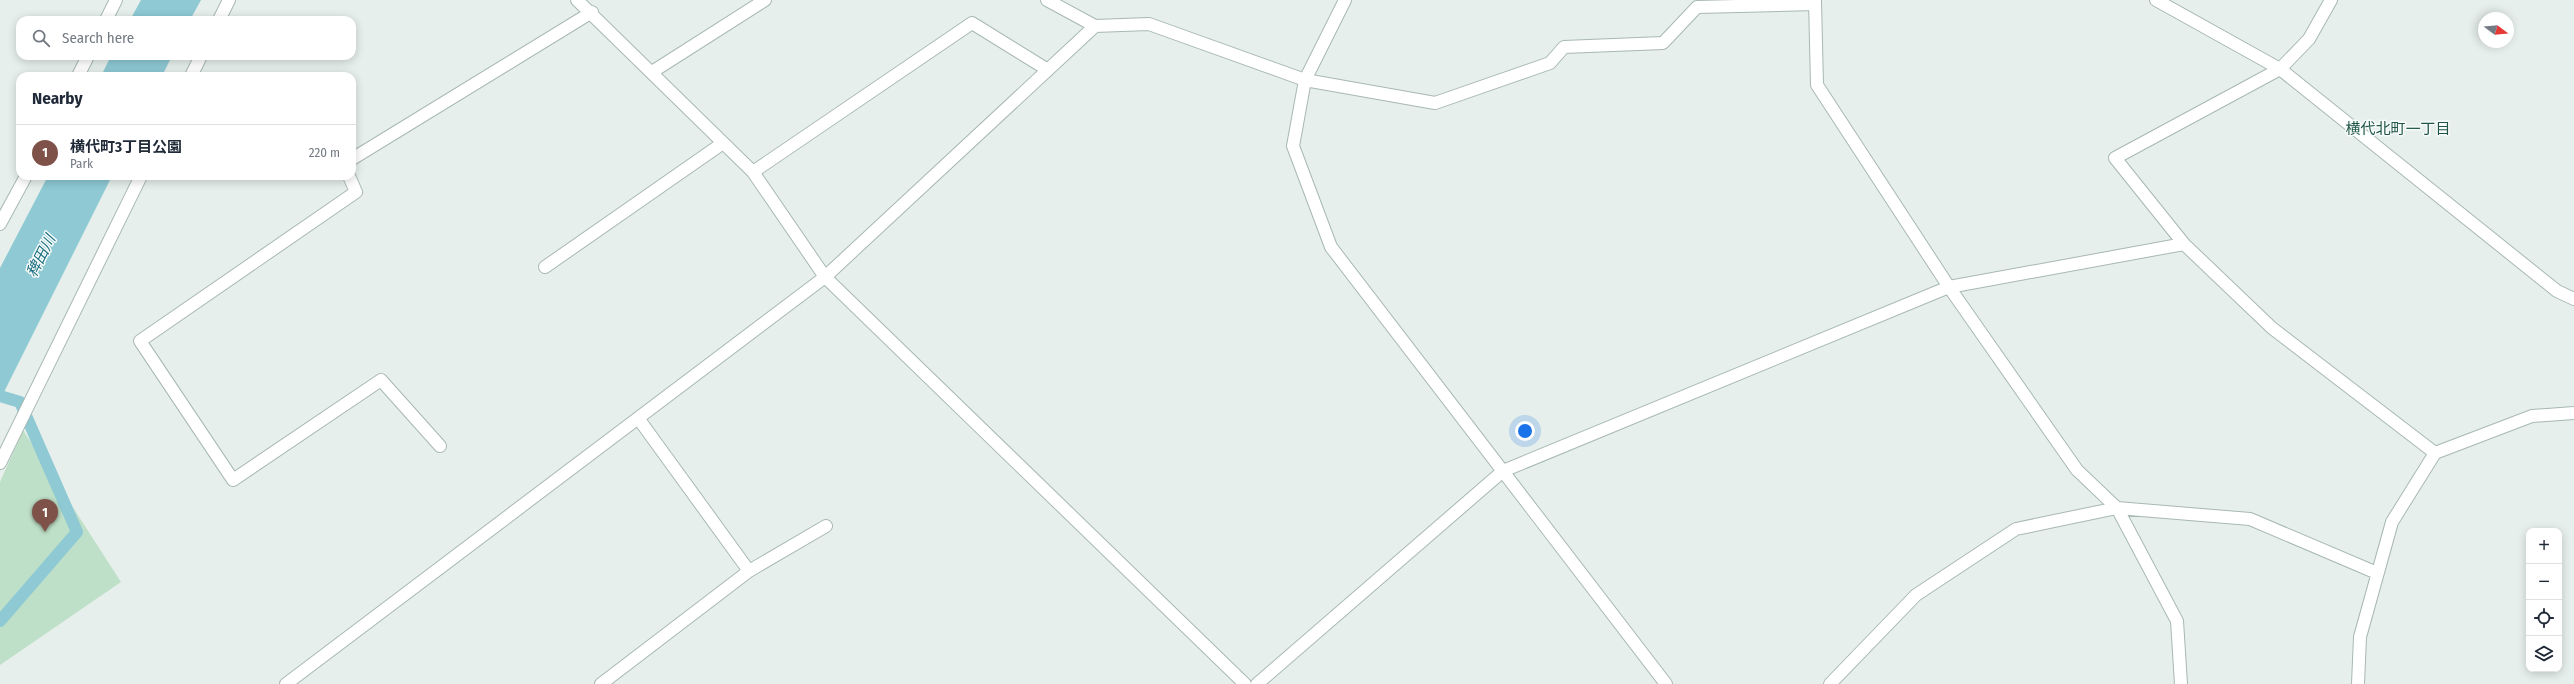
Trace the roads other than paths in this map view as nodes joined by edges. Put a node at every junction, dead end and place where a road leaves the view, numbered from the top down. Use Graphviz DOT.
graph roads {
  1 [pos="116,0"];
  2 [pos="229,0"];
  3 [pos="577,0"];
  4 [pos="765,0"];
  5 [pos="1047,0"];
  6 [pos="1345,0"];
  7 [pos="2156,0"];
  8 [pos="2331,0"];
  9 [pos="1815,2"];
  10 [pos="592,12"];
  11 [pos="108,16"];
  12 [pos="221,16"];
  13 [pos="1096,26"];
  14 [pos="86,60"];
  15 [pos="199,60"];
  16 [pos="2280,69"];
  17 [pos="1048,70"];
  18 [pos="80,72"];
  19 [pos="193,72"];
  20 [pos="652,72"];
  21 [pos="1305,80"];
  22 [pos="723,143"];
  23 [pos="356,157"];
  24 [pos="753,172"];
  25 [pos="24,180"];
  26 [pos="139,180"];
  27 [pos="351,180"];
  28 [pos="0,224"];
  29 [pos="2184,244"];
  30 [pos="545,267"];
  31 [pos="825,277"];
  32 [pos="1949,287"];
  33 [pos="2574,299"];
  34 [pos="2574,413"];
  35 [pos="638,418"];
  36 [pos="440,446"];
  37 [pos="2435,453"];
  38 [pos="0,463"];
  39 [pos="1503,471"];
  40 [pos="2117,508"];
  41 [pos="826,526"];
  42 [pos="749,571"];
  43 [pos="2378,572"];
  44 [pos="286,684"];
  45 [pos="601,684"];
  46 [pos="1245,684"];
  47 [pos="1257,684"];
  48 [pos="1666,684"];
  49 [pos="1830,684"];
  50 [pos="2181,684"];
  51 [pos="2358,684"];
  1 -- 11 [label="street"];
  2 -- 12 [label="street"];
  3 -- 10 [label="street"];
  4 -- 20 [label="street"];
  5 -- 13 [label="street"];
  6 -- 21 [label="street"];
  7 -- 16 [label="street"];
  8 -- 16 [label="street"];
  9 -- 21 [label="street"];
  9 -- 32 [label="street"];
  10 -- 20 [label="street"];
  10 -- 23 [label="street"];
  13 -- 17 [label="street"];
  13 -- 21 [label="street"];
  14 -- 18 [label="street"];
  15 -- 19 [label="street"];
  16 -- 29 [label="street"];
  16 -- 33 [label="street"];
  17 -- 24 [label="street"];
  17 -- 31 [label="street"];
  20 -- 22 [label="street"];
  21 -- 39 [label="street"];
  22 -- 24 [label="street"];
  22 -- 30 [label="street"];
  24 -- 31 [label="street"];
  25 -- 28 [label="street"];
  26 -- 38 [label="street"];
  27 -- 36 [label="street"];
  29 -- 32 [label="street"];
  29 -- 37 [label="street"];
  31 -- 35 [label="street"];
  31 -- 46 [label="street"];
  32 -- 39 [label="street"];
  32 -- 40 [label="street"];
  34 -- 37 [label="street"];
  35 -- 42 [label="street"];
  35 -- 44 [label="street"];
  37 -- 43 [label="street"];
  39 -- 47 [label="street"];
  39 -- 48 [label="street"];
  40 -- 43 [label="street"];
  40 -- 49 [label="street"];
  40 -- 50 [label="street"];
  41 -- 42 [label="street"];
  42 -- 45 [label="street"];
  43 -- 51 [label="street"];
}
